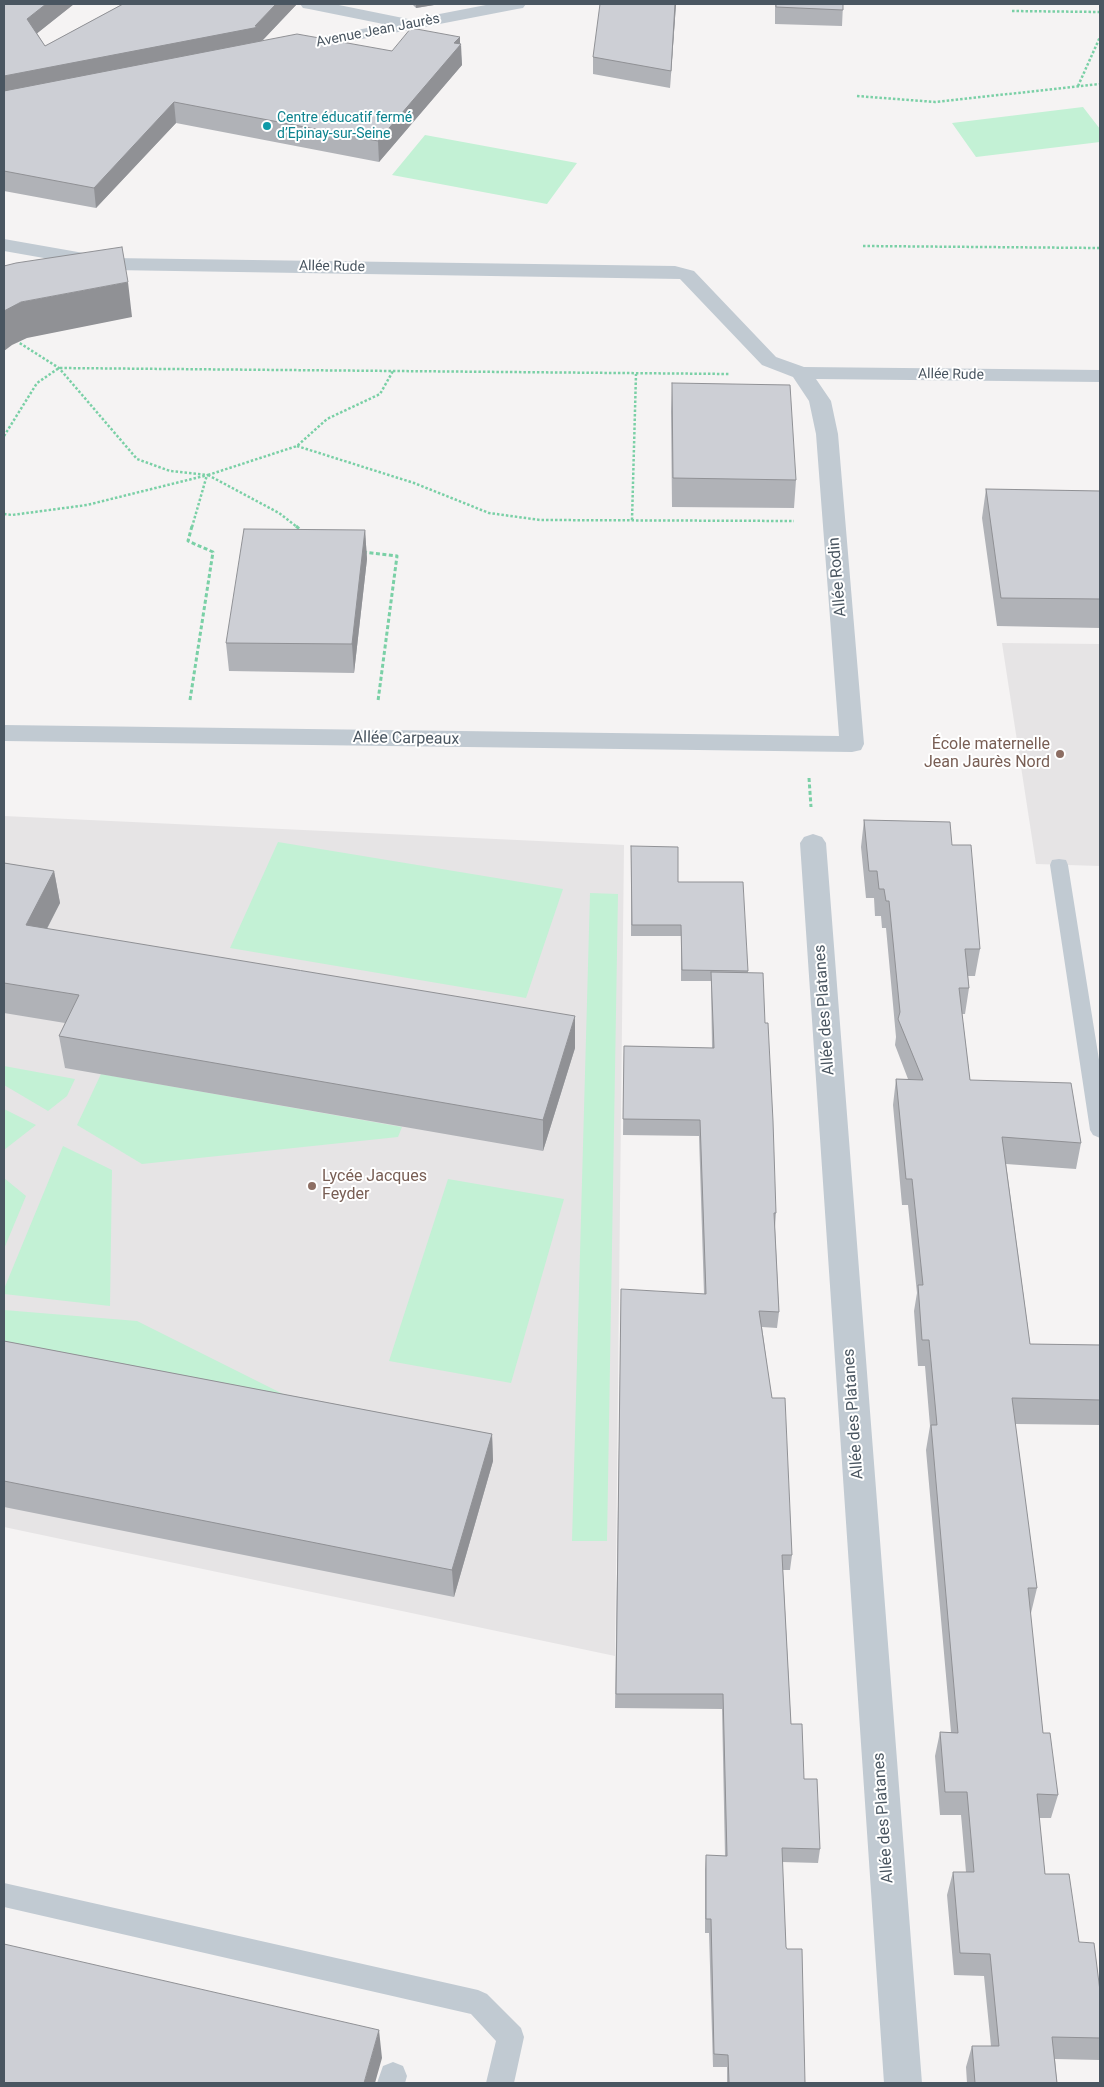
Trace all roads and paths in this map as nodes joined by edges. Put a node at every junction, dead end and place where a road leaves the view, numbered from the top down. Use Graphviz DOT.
graph roads {
  1 [pos="309,4"];
  2 [pos="517,4"];
  3 [pos="1012,11"];
  4 [pos="1100,12"];
  5 [pos="408,24"];
  6 [pos="1100,37"];
  7 [pos="274,51"];
  8 [pos="1100,84"];
  9 [pos="1078,86"];
  10 [pos="856,96"];
  11 [pos="4,245"];
  12 [pos="863,246"];
  13 [pos="1100,248"];
  14 [pos="18,342"];
  15 [pos="59,368"];
  16 [pos="393,370"];
  17 [pos="801,373"];
  18 [pos="636,374"];
  19 [pos="1100,376"];
  20 [pos="4,436"];
  21 [pos="297,446"];
  22 [pos="208,475"];
  23 [pos="4,514"];
  24 [pos="632,520"];
  25 [pos="833,522"];
  26 [pos="306,534"];
  27 [pos="358,552"];
  28 [pos="4,733"];
  29 [pos="184,736"];
  30 [pos="373,739"];
  31 [pos="808,744"];
  32 [pos="813,843"];
  33 [pos="1059,865"];
  34 [pos="1100,1130"];
  35 [pos="4,1896"];
  36 [pos="500,2083"];
  37 [pos="903,2083"];
  1 -- 5 [label="street"];
  2 -- 5 [label="street, Avenue Jean Jaurès"];
  3 -- 4 [label="path"];
  5 -- 7 [label="street, Avenue Jean Jaurès"];
  6 -- 9 [label="path"];
  8 -- 9 [label="path"];
  9 -- 10 [label="path"];
  11 -- 17 [label="street, Allée Rude"];
  12 -- 13 [label="path"];
  14 -- 15 [label="path"];
  15 -- 16 [label="path"];
  15 -- 20 [label="path"];
  15 -- 22 [label="path"];
  16 -- 18 [label="path"];
  16 -- 21 [label="path"];
  17 -- 18 [label="path"];
  17 -- 19 [label="street, Allée Rude"];
  17 -- 25 [label="street, Allée Rodin"];
  18 -- 24 [label="path"];
  21 -- 22 [label="path"];
  21 -- 24 [label="path"];
  22 -- 23 [label="path"];
  22 -- 26 [label="path"];
  22 -- 29 [label="path"];
  24 -- 25 [label="path"];
  25 -- 31 [label="street, Allée Rodin"];
  27 -- 30 [label="path"];
  28 -- 29 [label="street, Allée Carpeaux"];
  29 -- 30 [label="street, Allée Carpeaux"];
  30 -- 31 [label="street, Allée Carpeaux"];
  31 -- 32 [label="path"];
  32 -- 37 [label="street, Allée des Platanes"];
  33 -- 34 [label="lane"];
  35 -- 36 [label="lane"];
}
